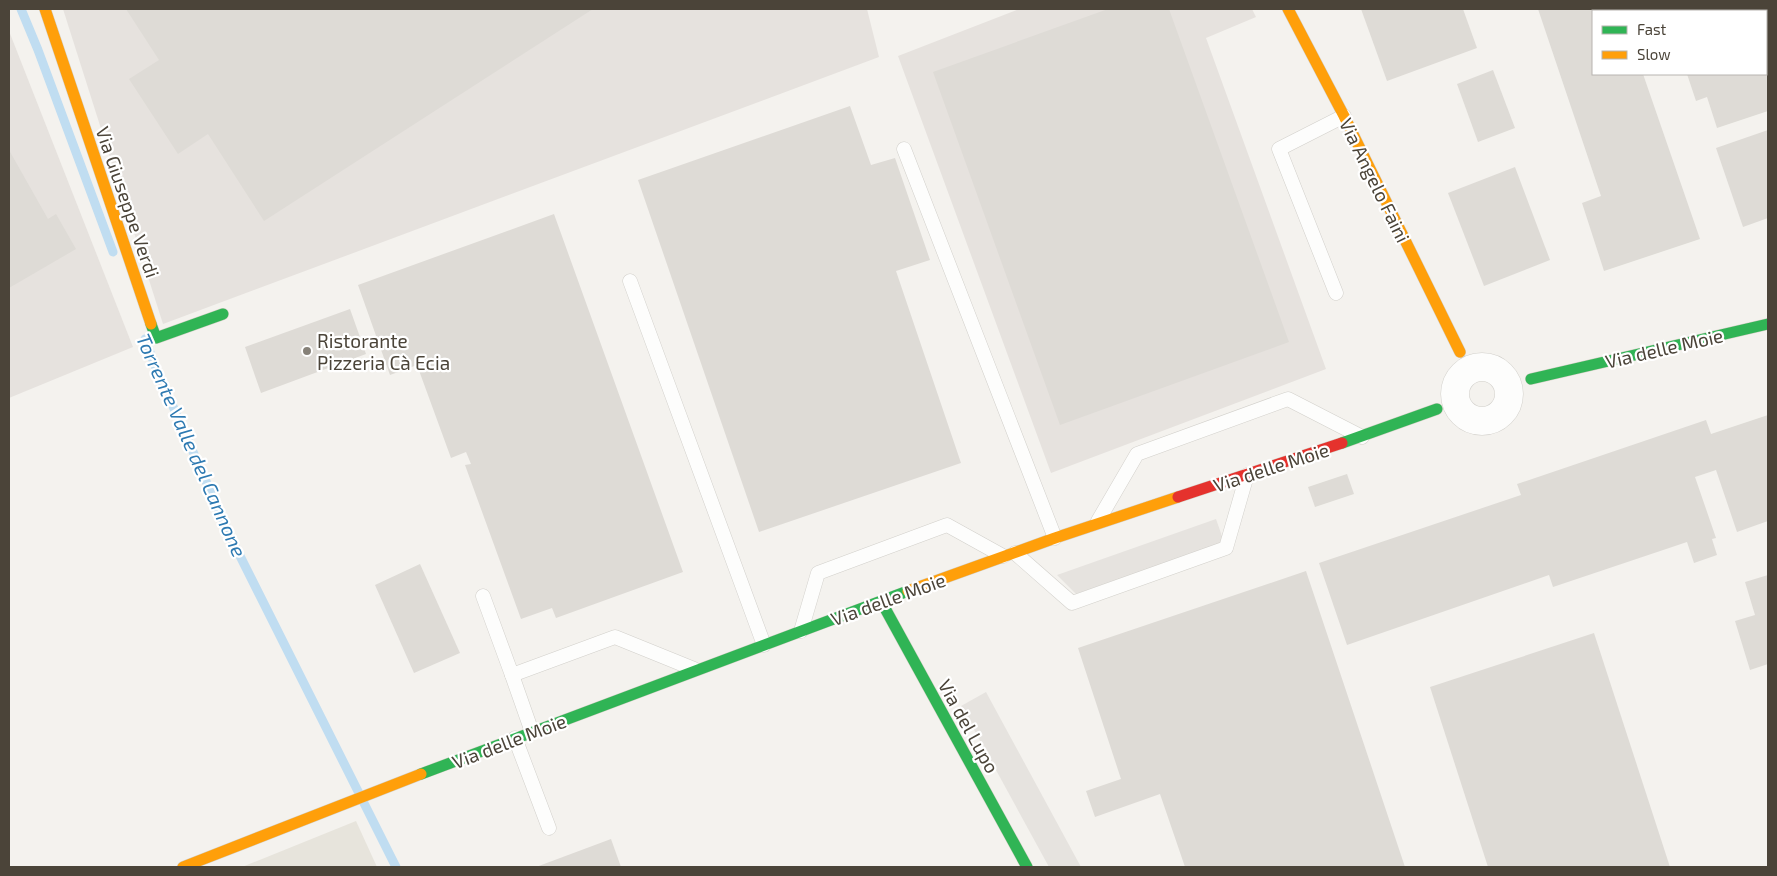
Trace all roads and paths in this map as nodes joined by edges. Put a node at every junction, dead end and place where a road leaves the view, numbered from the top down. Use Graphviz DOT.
graph roads {
  1 [pos="45,9"];
  2 [pos="1288,9"];
  3 [pos="1344,116"];
  4 [pos="904,149"];
  5 [pos="630,281"];
  6 [pos="1336,293"];
  7 [pos="223,314"];
  8 [pos="1768,324"];
  9 [pos="1460,352"];
  10 [pos="1508,380"];
  11 [pos="1453,400"];
  12 [pos="1362,437"];
  13 [pos="1247,475"];
  14 [pos="1097,524"];
  15 [pos="1055,538"];
  16 [pos="1009,555"];
  17 [pos="483,596"];
  18 [pos="880,602"];
  19 [pos="801,631"];
  20 [pos="764,645"];
  21 [pos="697,670"];
  22 [pos="512,675"];
  23 [pos="532,732"];
  24 [pos="515,738"];
  25 [pos="549,828"];
  26 [pos="182,867"];
  27 [pos="1027,867"];
  1 -- 7 [label="street, Via Giuseppe Verdi"];
  2 -- 3 [label="street, Via Angelo Faini"];
  3 -- 6 [label="lane"];
  3 -- 9 [label="street, Via Angelo Faini"];
  4 -- 15 [label="lane"];
  5 -- 20 [label="lane"];
  8 -- 10 [label="street, Via delle Moie"];
  9 -- 10 [label="street"];
  9 -- 11 [label="street"];
  10 -- 11 [label="street, Via delle Moie"];
  10 -- 11 [label="street"];
  11 -- 12 [label="street, Via delle Moie"];
  12 -- 13 [label="street, Via delle Moie"];
  12 -- 14 [label="lane"];
  13 -- 14 [label="street, Via delle Moie"];
  13 -- 16 [label="lane"];
  14 -- 15 [label="street, Via delle Moie"];
  15 -- 16 [label="street, Via delle Moie"];
  16 -- 18 [label="street, Via delle Moie"];
  16 -- 19 [label="lane"];
  17 -- 22 [label="lane"];
  18 -- 19 [label="street, Via delle Moie"];
  18 -- 27 [label="street, Via del Lupo"];
  19 -- 20 [label="street, Via delle Moie"];
  20 -- 21 [label="street, Via delle Moie"];
  21 -- 22 [label="lane"];
  21 -- 23 [label="street, Via delle Moie"];
  22 -- 23 [label="lane"];
  23 -- 24 [label="street, Via delle Moie"];
  24 -- 25 [label="lane"];
  24 -- 26 [label="street, Via delle Moie"];
}
